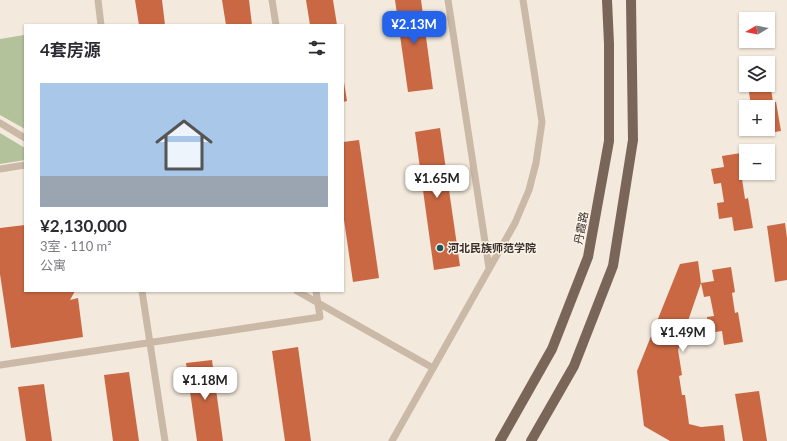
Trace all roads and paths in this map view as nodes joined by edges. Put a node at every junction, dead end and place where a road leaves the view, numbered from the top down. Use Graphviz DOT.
graph roads {
  1 [pos="98,0"];
  2 [pos="272,0"];
  3 [pos="448,0"];
  4 [pos="523,0"];
  5 [pos="607,0"];
  6 [pos="631,0"];
  7 [pos="102,24"];
  8 [pos="276,24"];
  9 [pos="0,124"];
  10 [pos="24,137"];
  11 [pos="24,165"];
  12 [pos="0,169"];
  13 [pos="489,268"];
  14 [pos="142,292"];
  15 [pos="299,292"];
  16 [pos="316,292"];
  17 [pos="318,303"];
  18 [pos="150,342"];
  19 [pos="0,364"];
  20 [pos="433,368"];
  21 [pos="165,441"];
  22 [pos="392,441"];
  23 [pos="500,441"];
  24 [pos="531,441"];
  1 -- 7 [label="lane"];
  2 -- 8 [label="lane"];
  3 -- 13 [label="lane"];
  4 -- 13 [label="lane"];
  5 -- 23 [label="main road, 丹霞路"];
  6 -- 24 [label="main road"];
  9 -- 10 [label="lane"];
  11 -- 12 [label="lane"];
  13 -- 20 [label="lane"];
  14 -- 18 [label="lane"];
  15 -- 17 [label="lane"];
  16 -- 17 [label="lane"];
  17 -- 18 [label="lane"];
  17 -- 20 [label="lane"];
  18 -- 19 [label="lane"];
  18 -- 21 [label="lane"];
  20 -- 22 [label="lane"];
}
